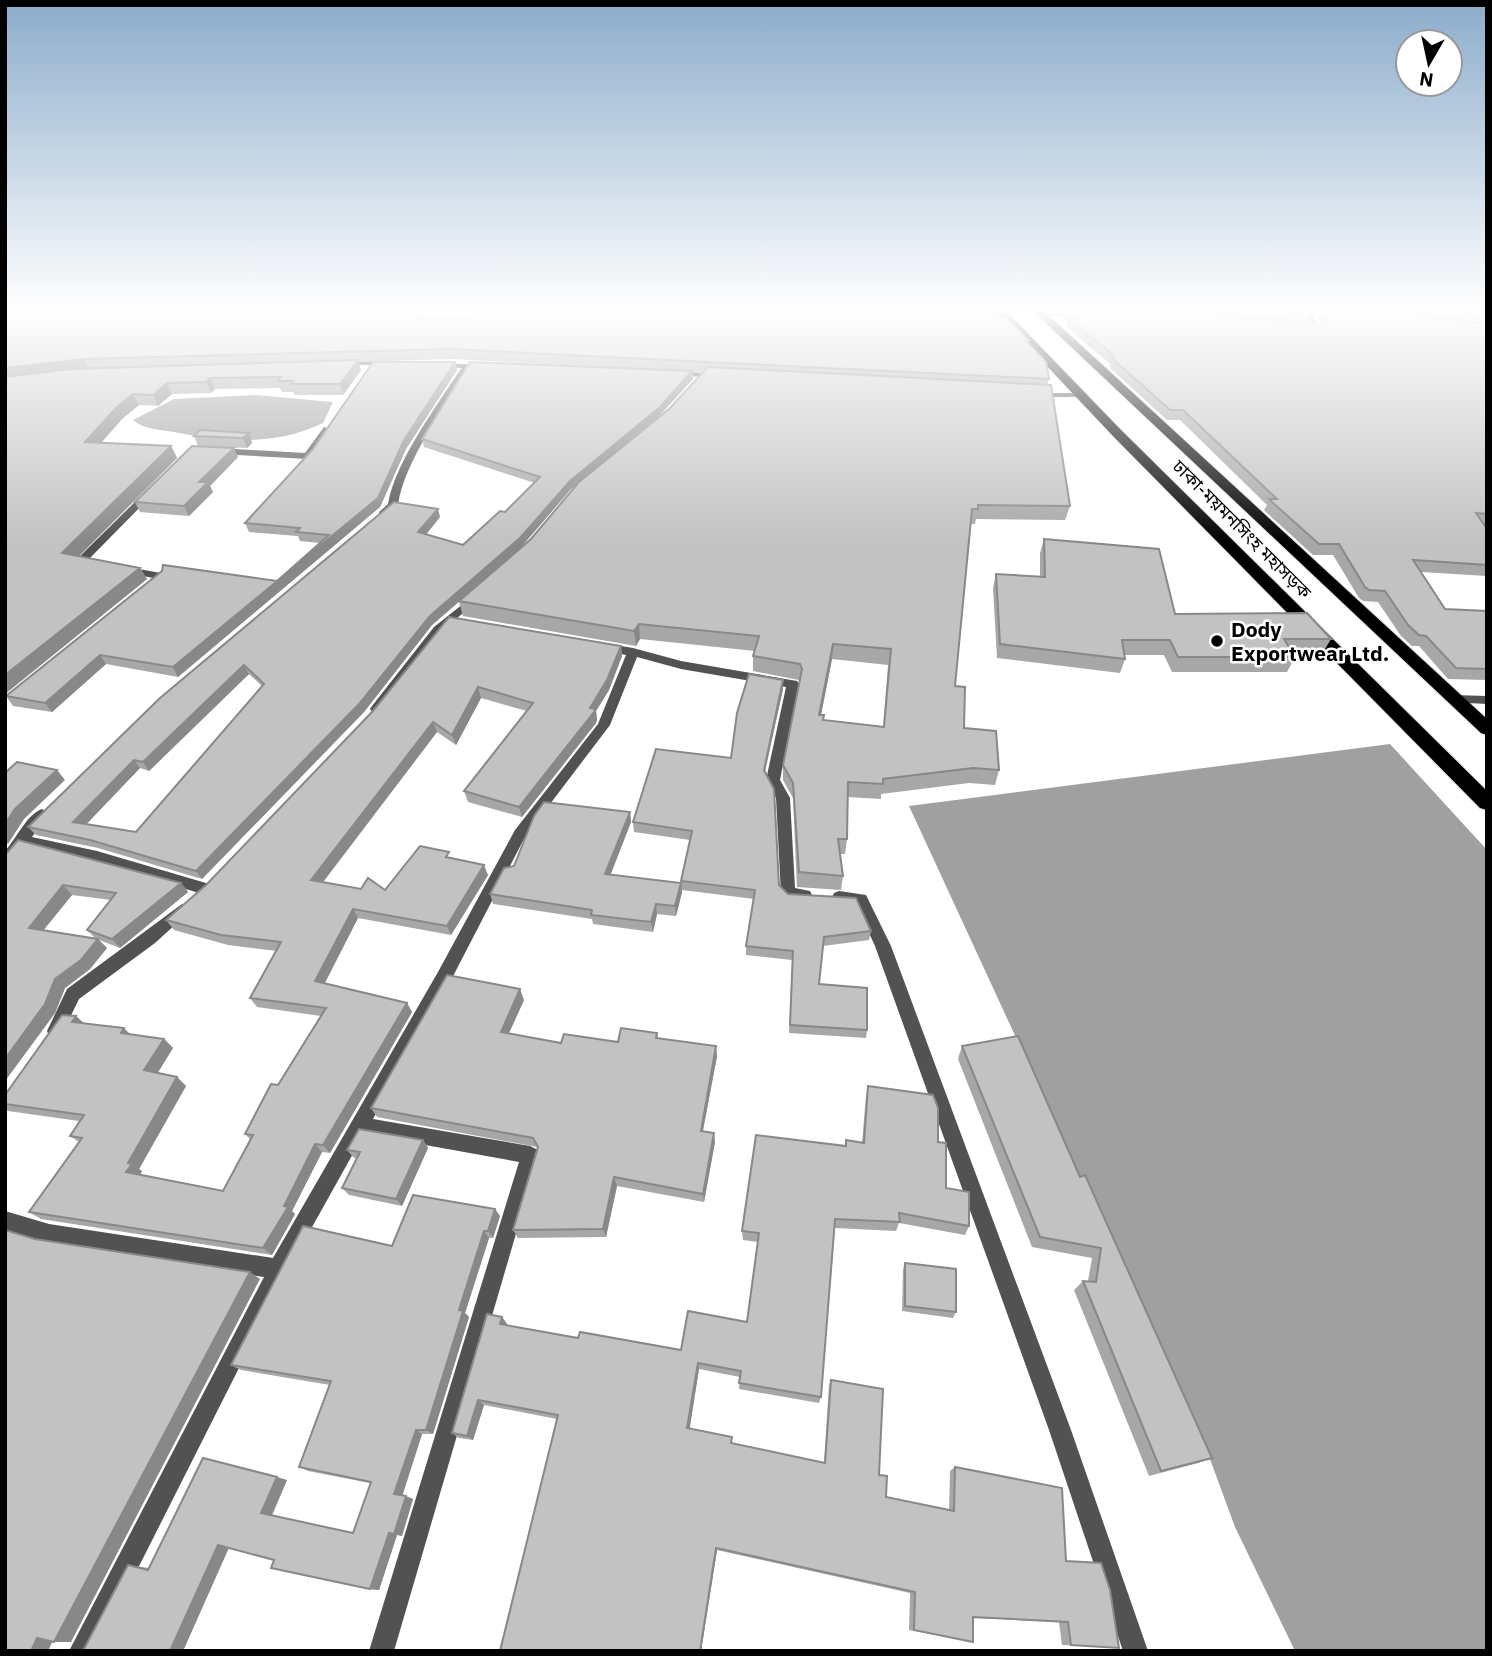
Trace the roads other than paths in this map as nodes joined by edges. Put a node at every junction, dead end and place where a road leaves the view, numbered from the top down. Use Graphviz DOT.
graph roads {
  1 [pos="454,388"];
  2 [pos="1075,388"];
  3 [pos="1121,388"];
  4 [pos="1022,395"];
  5 [pos="1081,395"];
  6 [pos="334,418"];
  7 [pos="206,451"];
  8 [pos="156,487"];
  9 [pos="375,520"];
  10 [pos="108,566"];
  11 [pos="121,569"];
  12 [pos="488,585"];
  13 [pos="144,592"];
  14 [pos="449,620"];
  15 [pos="475,625"];
  16 [pos="580,643"];
  17 [pos="633,652"];
  18 [pos="1453,699"];
  19 [pos="1487,700"];
  20 [pos="370,717"];
  21 [pos="1487,729"];
  22 [pos="1487,803"];
  23 [pos="48,808"];
  24 [pos="23,840"];
  25 [pos="5,861"];
  26 [pos="49,1038"];
  27 [pos="360,1125"];
  28 [pos="5,1221"];
  29 [pos="278,1269"];
  30 [pos="81,1651"];
  31 [pos="381,1651"];
  32 [pos="1136,1651"];
  1 -- 9 [label="street"];
  2 -- 5 [label="highway, ঢাকা-ময়মনসিংহ মহাসড়ক"];
  3 -- 18 [label="highway, ঢাকা-ময়মনসিংহ মহাসড়ক"];
  4 -- 5 [label="street"];
  5 -- 22 [label="highway, ঢাকা-ময়মনসিংহ মহাসড়ক"];
  6 -- 7 [label="street"];
  8 -- 10 [label="street"];
  11 -- 13 [label="street"];
  12 -- 14 [label="street"];
  14 -- 15 [label="street"];
  14 -- 20 [label="street"];
  16 -- 17 [label="street"];
  17 -- 27 [label="street"];
  17 -- 32 [label="street"];
  18 -- 19 [label="street"];
  18 -- 21 [label="highway, ঢাকা-ময়মনসিংহ মহাসড়ক"];
  23 -- 24 [label="street"];
  24 -- 25 [label="street"];
  24 -- 26 [label="street"];
  27 -- 29 [label="street"];
  27 -- 31 [label="street"];
  28 -- 29 [label="street"];
  29 -- 30 [label="street"];
}
